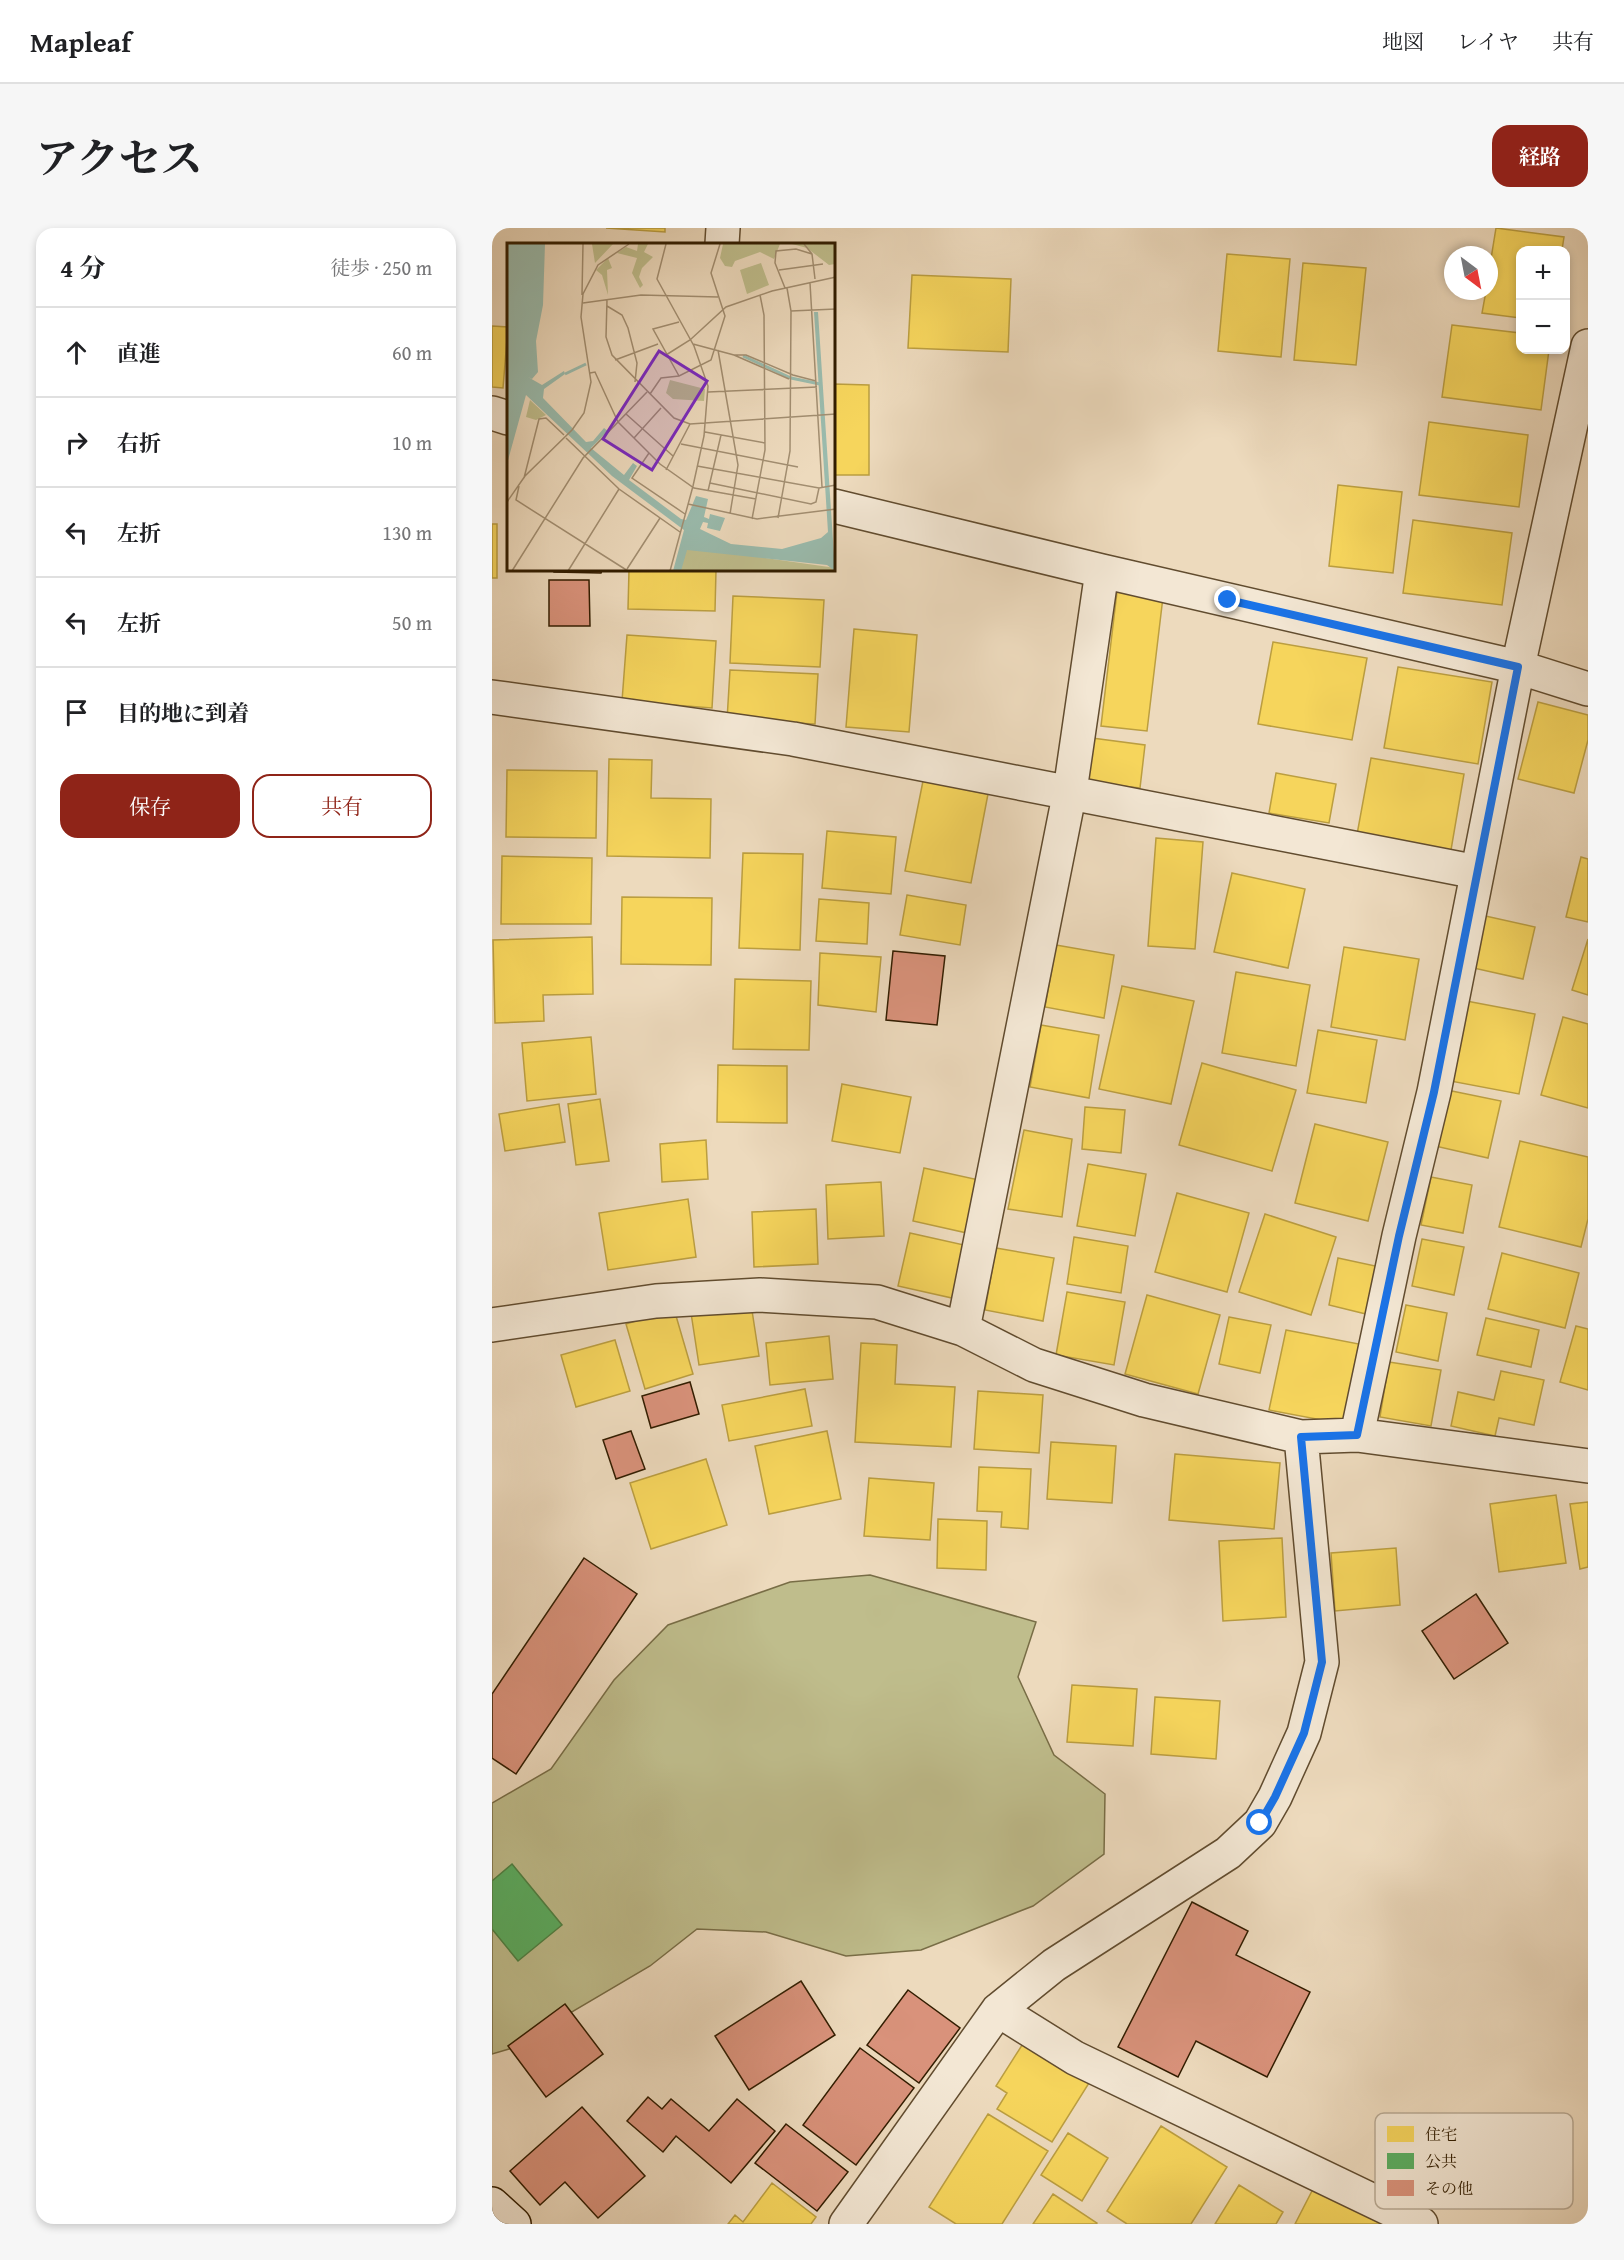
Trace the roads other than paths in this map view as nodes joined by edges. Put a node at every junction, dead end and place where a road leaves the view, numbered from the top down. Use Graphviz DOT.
graph roads {
  1 [pos="723,228"];
  2 [pos="722,243"];
  3 [pos="1588,346"];
  4 [pos="492,413"];
  5 [pos="507,418"];
  6 [pos="836,506"];
  7 [pos="1102,572"];
  8 [pos="1518,667"];
  9 [pos="1588,689"];
  10 [pos="492,697"];
  11 [pos="1070,791"];
  12 [pos="1477,872"];
  13 [pos="492,1325"];
  14 [pos="963,1329"];
  15 [pos="1357,1435"];
  16 [pos="1301,1437"];
  17 [pos="1588,1466"];
  18 [pos="998,2010"];
  19 [pos="1375,2203"];
  20 [pos="492,2204"];
  21 [pos="1388,2209"];
  22 [pos="1417,2223"];
  23 [pos="514,2224"];
  24 [pos="846,2224"];
  1 -- 2 [label="street"];
  3 -- 8 [label="street"];
  4 -- 5 [label="street"];
  6 -- 7 [label="street"];
  7 -- 8 [label="street"];
  7 -- 11 [label="street"];
  8 -- 9 [label="street"];
  8 -- 12 [label="street"];
  10 -- 11 [label="street"];
  11 -- 12 [label="street"];
  11 -- 14 [label="street"];
  12 -- 15 [label="street"];
  13 -- 14 [label="street"];
  14 -- 16 [label="street"];
  15 -- 16 [label="street"];
  15 -- 17 [label="street"];
  16 -- 18 [label="street"];
  18 -- 19 [label="street"];
  18 -- 24 [label="street"];
  20 -- 23 [label="street"];
  21 -- 22 [label="street"];
}
